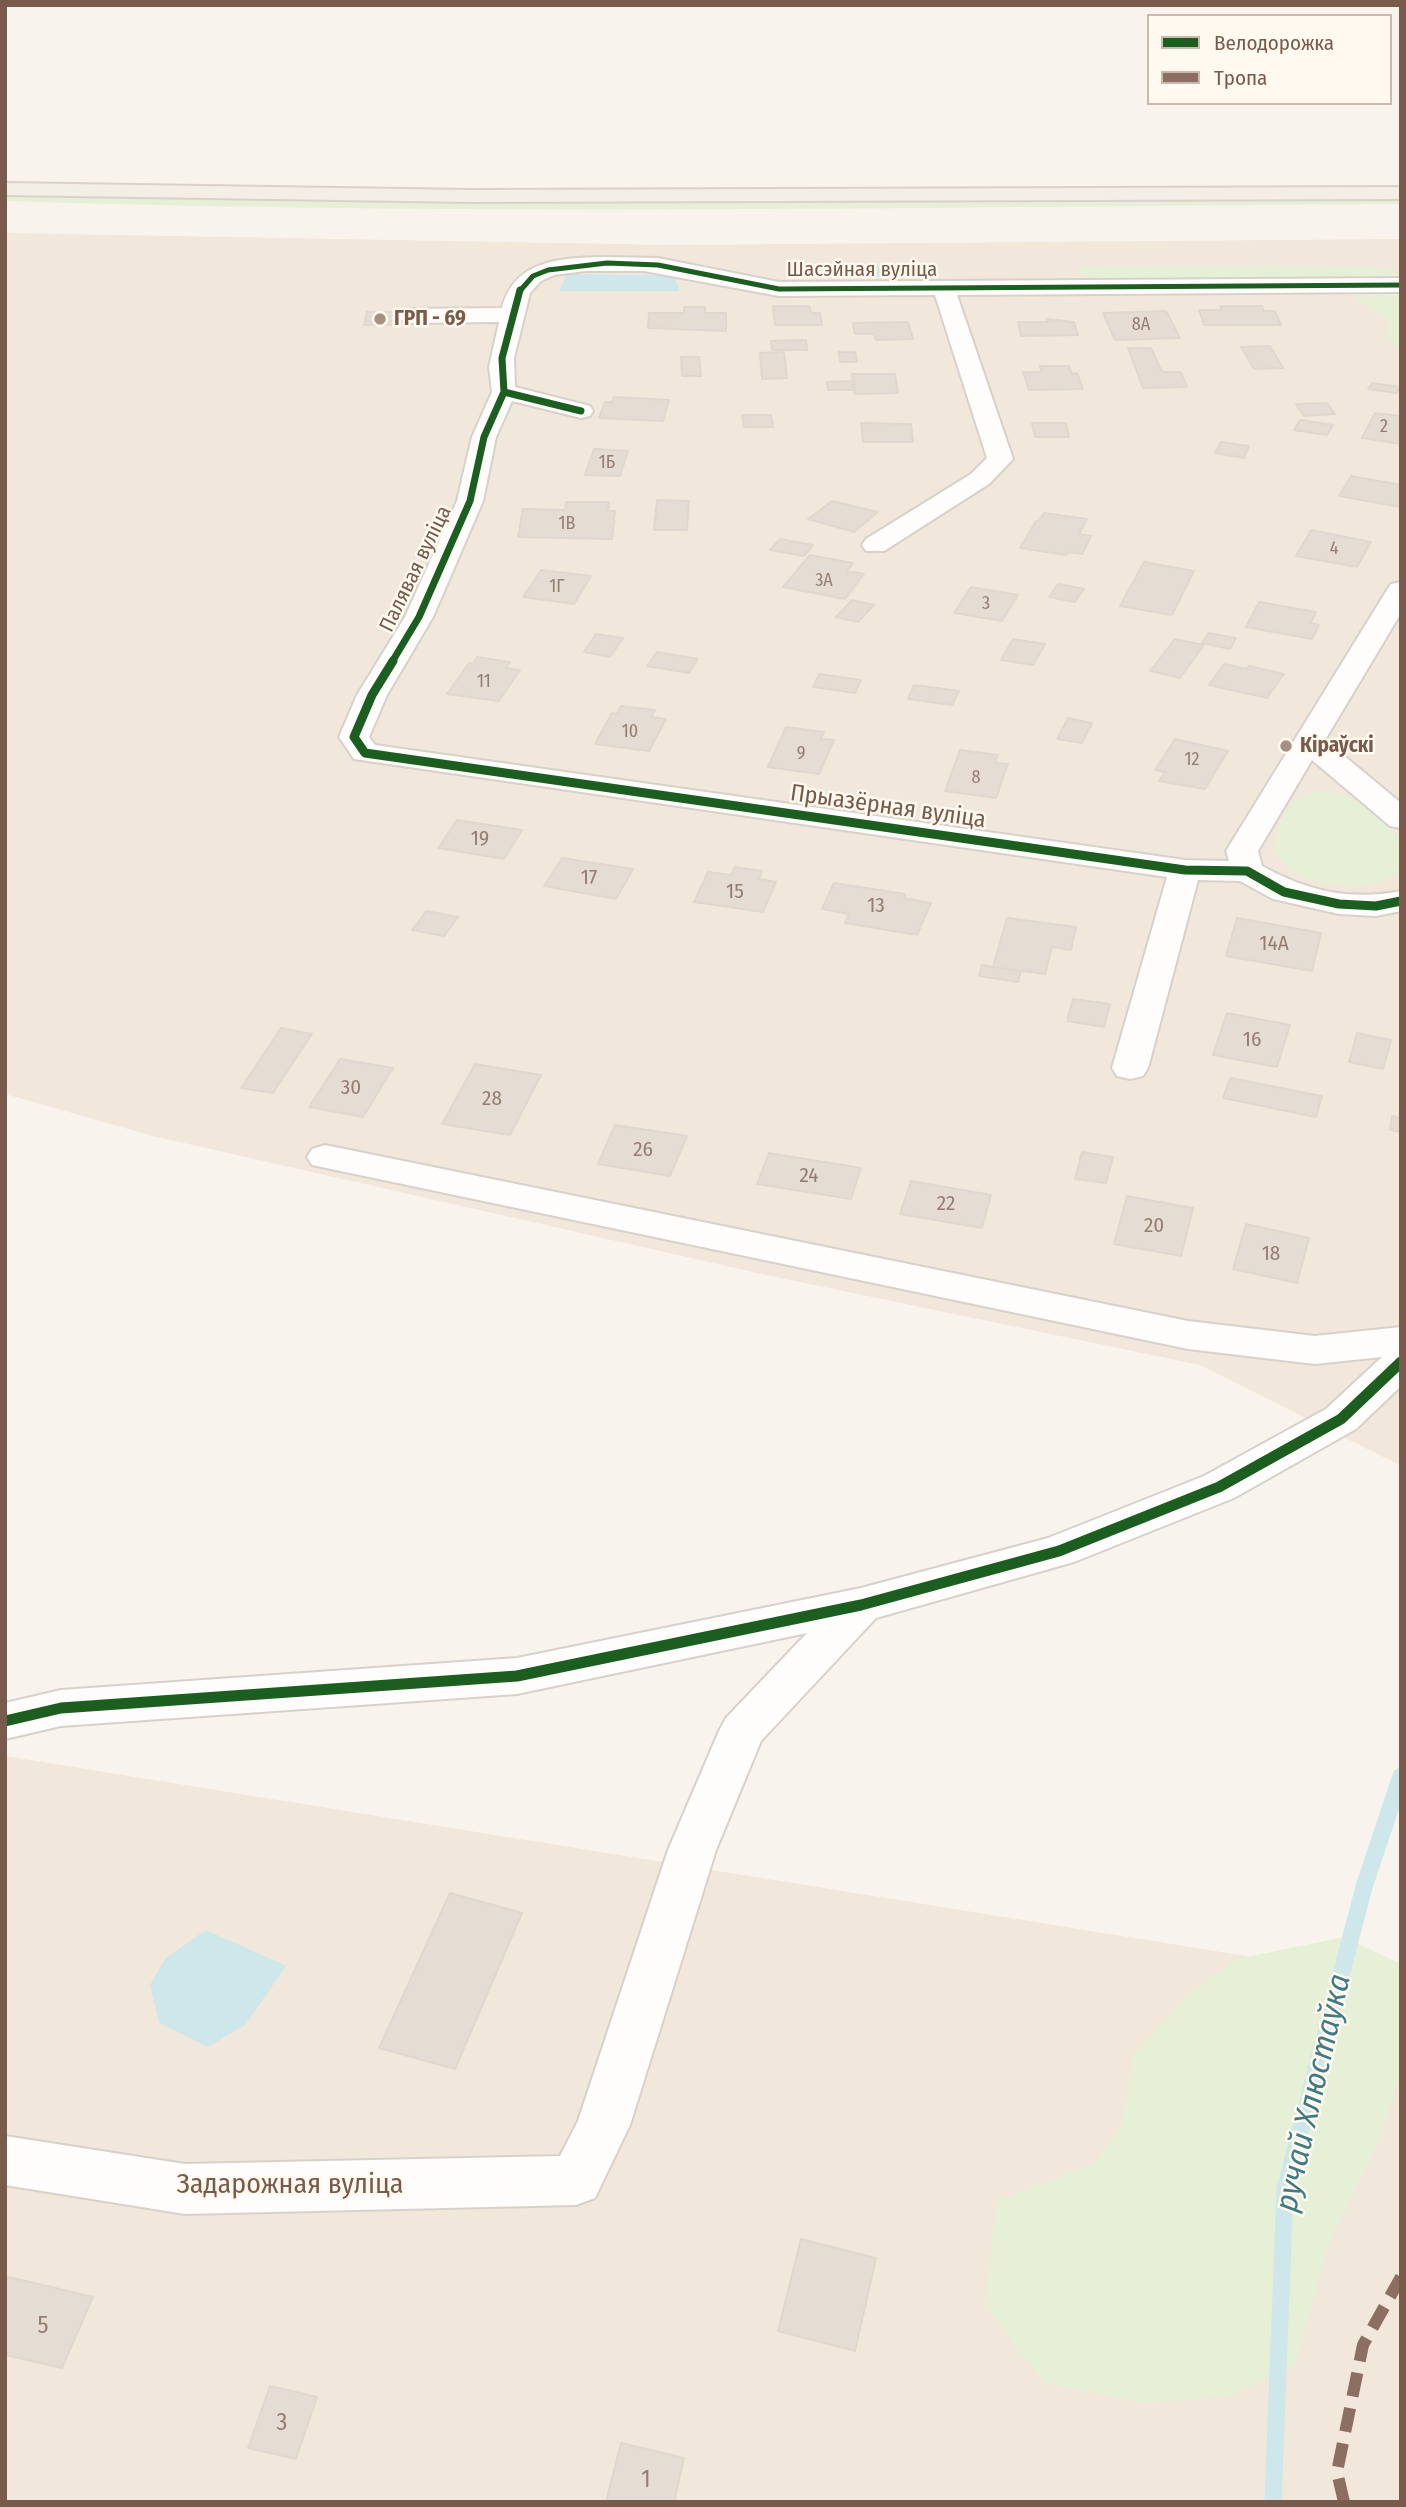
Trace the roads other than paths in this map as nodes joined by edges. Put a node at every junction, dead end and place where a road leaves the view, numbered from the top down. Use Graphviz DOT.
graph roads {
  1 [pos="5,188"];
  2 [pos="1401,192"];
  3 [pos="5,205"];
  4 [pos="1401,208"];
  5 [pos="1401,285"];
  6 [pos="944,289"];
  7 [pos="513,315"];
  8 [pos="406,316"];
  9 [pos="504,392"];
  10 [pos="581,411"];
  11 [pos="874,545"];
  12 [pos="1401,590"];
  13 [pos="1309,742"];
  14 [pos="365,753"];
  15 [pos="1401,819"];
  16 [pos="1185,870"];
  17 [pos="1247,871"];
  18 [pos="1401,901"];
  19 [pos="1130,1068"];
  20 [pos="325,1157"];
  21 [pos="1401,1341"];
  22 [pos="1401,1362"];
  23 [pos="861,1605"];
  24 [pos="5,1721"];
  25 [pos="5,2160"];
  1 -- 2 [label="main road"];
  3 -- 4 [label="main road"];
  5 -- 6 [label="street, Шасэйная вуліца"];
  6 -- 7 [label="street, Шасэйная вуліца"];
  6 -- 11 [label="street"];
  7 -- 8 [label="street"];
  7 -- 9 [label="street, Шасэйная вуліца"];
  9 -- 10 [label="street"];
  9 -- 14 [label="street, Палявая вуліца"];
  12 -- 13 [label="street"];
  13 -- 15 [label="street"];
  13 -- 17 [label="street"];
  14 -- 16 [label="street, Прыазёрная вуліца"];
  16 -- 17 [label="street, Прыазёрная вуліца"];
  16 -- 19 [label="street"];
  17 -- 18 [label="street, Прыазёрная вуліца"];
  20 -- 21 [label="street"];
  22 -- 23 [label="street"];
  23 -- 24 [label="street"];
  23 -- 25 [label="street, Задарожная вуліца"];
}
